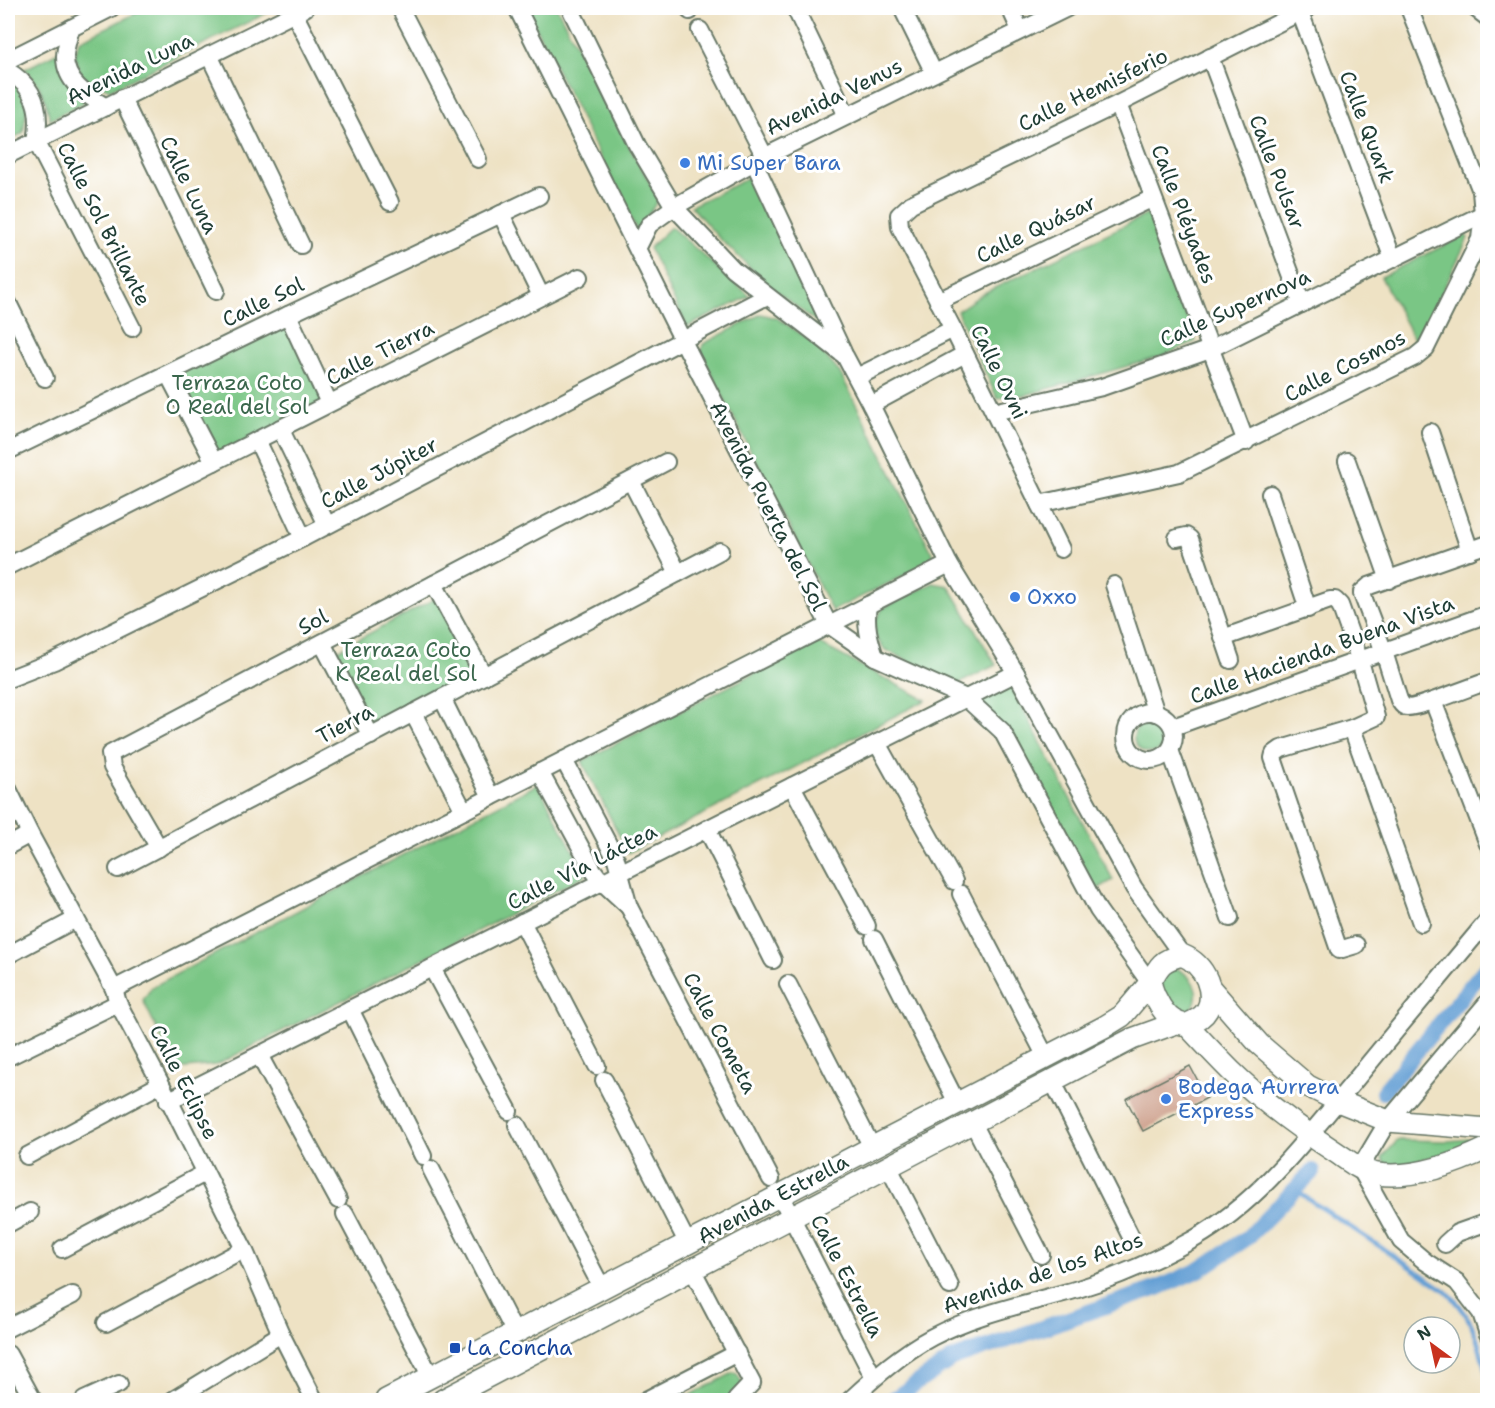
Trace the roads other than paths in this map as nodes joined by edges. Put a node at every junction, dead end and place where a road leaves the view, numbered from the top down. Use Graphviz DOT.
graph roads {
  1 [pos="111,8"];
  2 [pos="400,8"];
  3 [pos="517,8"];
  4 [pos="570,8"];
  5 [pos="795,8"];
  6 [pos="902,8"];
  7 [pos="1010,8"];
  8 [pos="1067,8"];
  9 [pos="1409,8"];
  10 [pos="1475,8"];
  11 [pos="299,10"];
  12 [pos="1304,10"];
  13 [pos="1488,18"];
  14 [pos="77,19"];
  15 [pos="700,30"];
  16 [pos="1020,30"];
  17 [pos="208,55"];
  18 [pos="1210,57"];
  19 [pos="8,60"];
  20 [pos="8,70"];
  21 [pos="934,73"];
  22 [pos="122,98"];
  23 [pos="1118,104"];
  24 [pos="106,106"];
  25 [pos="847,116"];
  26 [pos="36,141"];
  27 [pos="8,155"];
  28 [pos="478,159"];
  29 [pos="760,159"];
  30 [pos="539,196"];
  31 [pos="1153,198"];
  32 [pos="390,202"];
  33 [pos="674,207"];
  34 [pos="501,214"];
  35 [pos="1483,214"];
  36 [pos="899,215"];
  37 [pos="301,244"];
  38 [pos="638,247"];
  39 [pos="1393,259"];
  40 [pos="580,277"];
  41 [pos="216,291"];
  42 [pos="541,296"];
  43 [pos="767,296"];
  44 [pos="938,301"];
  45 [pos="8,303"];
  46 [pos="1302,304"];
  47 [pos="288,315"];
  48 [pos="132,328"];
  49 [pos="953,329"];
  50 [pos="682,339"];
  51 [pos="1210,349"];
  52 [pos="965,354"];
  53 [pos="845,356"];
  54 [pos="168,374"];
  55 [pos="45,378"];
  56 [pos="857,378"];
  57 [pos="329,403"];
  58 [pos="871,405"];
  59 [pos="994,412"];
  60 [pos="280,428"];
  61 [pos="1430,432"];
  62 [pos="257,440"];
  63 [pos="1246,442"];
  64 [pos="8,451"];
  65 [pos="1347,460"];
  66 [pos="214,462"];
  67 [pos="666,462"];
  68 [pos="631,481"];
  69 [pos="1270,494"];
  70 [pos="1039,504"];
  71 [pos="327,525"];
  72 [pos="303,538"];
  73 [pos="1177,538"];
  74 [pos="1488,544"];
  75 [pos="1061,549"];
  76 [pos="720,551"];
  77 [pos="1470,551"];
  78 [pos="949,564"];
  79 [pos="8,566"];
  80 [pos="678,573"];
  81 [pos="1389,580"];
  82 [pos="434,584"];
  83 [pos="1114,585"];
  84 [pos="868,605"];
  85 [pos="1308,609"];
  86 [pos="1488,614"];
  87 [pos="829,625"];
  88 [pos="1223,638"];
  89 [pos="322,643"];
  90 [pos="1384,652"];
  91 [pos="875,657"];
  92 [pos="1231,660"];
  93 [pos="1360,661"];
  94 [pos="1016,673"];
  95 [pos="484,676"];
  96 [pos="8,679"];
  97 [pos="1488,681"];
  98 [pos="442,698"];
  99 [pos="966,698"];
  100 [pos="1432,701"];
  101 [pos="413,713"];
  102 [pos="1156,713"];
  103 [pos="1173,727"];
  104 [pos="1352,728"];
  105 [pos="371,736"];
  106 [pos="878,743"];
  107 [pos="1170,750"];
  108 [pos="564,760"];
  109 [pos="540,772"];
  110 [pos="792,786"];
  111 [pos="8,789"];
  112 [pos="491,797"];
  113 [pos="464,811"];
  114 [pos="706,829"];
  115 [pos="30,834"];
  116 [pos="1488,844"];
  117 [pos="8,846"];
  118 [pos="159,848"];
  119 [pos="118,869"];
  120 [pos="621,872"];
  121 [pos="602,882"];
  122 [pos="629,907"];
  123 [pos="1230,918"];
  124 [pos="76,919"];
  125 [pos="1488,920"];
  126 [pos="522,922"];
  127 [pos="1421,923"];
  128 [pos="1356,945"];
  129 [pos="8,955"];
  130 [pos="1182,955"];
  131 [pos="773,960"];
  132 [pos="432,968"];
  133 [pos="1150,983"];
  134 [pos="789,984"];
  135 [pos="1210,988"];
  136 [pos="116,996"];
  137 [pos="1488,1002"];
  138 [pos="350,1009"];
  139 [pos="1182,1024"];
  140 [pos="259,1055"];
  141 [pos="8,1057"];
  142 [pos="1046,1057"];
  143 [pos="1053,1082"];
  144 [pos="161,1084"];
  145 [pos="168,1101"];
  146 [pos="1338,1101"];
  147 [pos="957,1103"];
  148 [pos="1388,1121"];
  149 [pos="973,1123"];
  150 [pos="1488,1129"];
  151 [pos="1310,1135"];
  152 [pos="872,1148"];
  153 [pos="1488,1148"];
  154 [pos="27,1156"];
  155 [pos="889,1168"];
  156 [pos="1360,1168"];
  157 [pos="205,1173"];
  158 [pos="776,1187"];
  159 [pos="30,1212"];
  160 [pos="792,1219"];
  161 [pos="1488,1222"];
  162 [pos="8,1224"];
  163 [pos="1130,1235"];
  164 [pos="688,1244"];
  165 [pos="1445,1244"];
  166 [pos="62,1249"];
  167 [pos="244,1249"];
  168 [pos="1041,1255"];
  169 [pos="692,1269"];
  170 [pos="950,1286"];
  171 [pos="602,1288"];
  172 [pos="73,1295"];
  173 [pos="106,1323"];
  174 [pos="8,1328"];
  175 [pos="515,1333"];
  176 [pos="281,1334"];
  177 [pos="1488,1334"];
  178 [pos="737,1353"];
  179 [pos="8,1354"];
  180 [pos="431,1377"];
  181 [pos="874,1378"];
  182 [pos="119,1384"];
  183 [pos="314,1399"];
  184 [pos="392,1399"];
  185 [pos="33,1401"];
  186 [pos="84,1401"];
  187 [pos="173,1401"];
  188 [pos="443,1401"];
  189 [pos="646,1401"];
  190 [pos="736,1401"];
  191 [pos="850,1401"];
  1 -- 14 [label="street"];
  2 -- 28 [label="street"];
  3 -- 38 [label="street, Avenida Puerta del Sol"];
  4 -- 33 [label="street"];
  5 -- 25 [label="street"];
  6 -- 21 [label="street"];
  7 -- 16 [label="street"];
  8 -- 16 [label="street, Avenida Venus"];
  9 -- 35 [label="street, Calle Cosmos"];
  10 -- 13 [label="street"];
  11 -- 17 [label="street, Avenida Luna"];
  11 -- 32 [label="street"];
  12 -- 18 [label="street, Calle Hemisferio"];
  12 -- 39 [label="street, Calle Quark"];
  14 -- 19 [label="street"];
  14 -- 24 [label="street"];
  15 -- 29 [label="street"];
  16 -- 21 [label="street, Avenida Venus"];
  17 -- 22 [label="street, Avenida Luna"];
  17 -- 37 [label="street"];
  18 -- 23 [label="street, Calle Hemisferio"];
  18 -- 46 [label="street, Calle Pulsar"];
  20 -- 26 [label="street"];
  21 -- 25 [label="street, Avenida Venus"];
  22 -- 24 [label="street, Avenida Luna"];
  22 -- 41 [label="street, Calle Luna"];
  23 -- 31 [label="street, Calle Pléyades"];
  23 -- 36 [label="street, Calle Hemisferio"];
  24 -- 26 [label="street, Avenida Luna"];
  25 -- 29 [label="street, Avenida Venus"];
  26 -- 27 [label="street, Avenida Luna"];
  26 -- 48 [label="street, Calle Sol Brillante"];
  29 -- 33 [label="street, Avenida Venus"];
  29 -- 53 [label="street"];
  30 -- 34 [label="street, Calle Sol"];
  31 -- 44 [label="street, Calle Quásar"];
  31 -- 51 [label="street, Calle Pléyades"];
  33 -- 38 [label="street, Avenida Venus"];
  33 -- 43 [label="street"];
  34 -- 42 [label="street"];
  34 -- 47 [label="street, Calle Sol"];
  35 -- 39 [label="street, Calle Supernova"];
  35 -- 63 [label="street, Calle Cosmos"];
  36 -- 44 [label="street, Calle Ovni"];
  38 -- 50 [label="street, Avenida Puerta del Sol"];
  39 -- 46 [label="street, Calle Supernova"];
  40 -- 42 [label="street, Calle Tierra"];
  42 -- 57 [label="street, Calle Tierra"];
  43 -- 50 [label="street, Calle Júpiter"];
  43 -- 53 [label="street"];
  44 -- 49 [label="street, Calle Ovni"];
  45 -- 55 [label="street"];
  46 -- 51 [label="street, Calle Supernova"];
  47 -- 54 [label="street, Calle Sol"];
  47 -- 57 [label="street"];
  49 -- 52 [label="street, Calle Ovni"];
  49 -- 56 [label="street"];
  50 -- 71 [label="street, Calle Júpiter"];
  50 -- 87 [label="street, Avenida Puerta del Sol"];
  51 -- 59 [label="street, Calle Supernova"];
  51 -- 63 [label="street, Calle Pléyades"];
  52 -- 58 [label="street"];
  52 -- 59 [label="street, Calle Ovni"];
  53 -- 56 [label="street"];
  54 -- 64 [label="street, Calle Sol"];
  54 -- 66 [label="street"];
  56 -- 58 [label="street"];
  57 -- 60 [label="street, Calle Tierra"];
  58 -- 78 [label="street"];
  59 -- 70 [label="street, Calle Ovni"];
  60 -- 62 [label="street, Calle Tierra"];
  60 -- 71 [label="street"];
  61 -- 77 [label="street"];
  62 -- 66 [label="street, Calle Tierra"];
  62 -- 72 [label="street"];
  63 -- 70 [label="street, Calle Cosmos"];
  65 -- 81 [label="street"];
  66 -- 79 [label="street, Calle Tierra"];
  67 -- 68 [label="street, Sol"];
  68 -- 80 [label="street"];
  68 -- 82 [label="street, Sol"];
  69 -- 85 [label="street"];
  70 -- 75 [label="street, Calle Ovni"];
  71 -- 72 [label="street, Calle Júpiter"];
  72 -- 96 [label="street, Calle Júpiter"];
  73 -- 88 [label="street"];
  74 -- 77 [label="street"];
  76 -- 80 [label="street, Tierra"];
  77 -- 81 [label="street"];
  78 -- 84 [label="street"];
  78 -- 94 [label="street"];
  80 -- 95 [label="street, Tierra"];
  81 -- 90 [label="street"];
  82 -- 89 [label="street, Sol"];
  82 -- 95 [label="street"];
  83 -- 102 [label="street"];
  84 -- 87 [label="street"];
  84 -- 91 [label="street"];
  85 -- 88 [label="street"];
  85 -- 93 [label="street"];
  86 -- 90 [label="street, Calle Hacienda Buena Vista"];
  87 -- 91 [label="street, Avenida Puerta del Sol"];
  87 -- 108 [label="street"];
  88 -- 92 [label="street"];
  89 -- 105 [label="street"];
  89 -- 118 [label="street, Sol"];
  90 -- 93 [label="street, Calle Hacienda Buena Vista"];
  90 -- 100 [label="street"];
  91 -- 99 [label="street, Avenida Puerta del Sol"];
  93 -- 103 [label="street, Calle Hacienda Buena Vista"];
  93 -- 104 [label="street"];
  94 -- 99 [label="street, Calle Vía Láctea"];
  94 -- 130 [label="street"];
  95 -- 98 [label="street, Tierra"];
  97 -- 100 [label="street"];
  98 -- 101 [label="street, Tierra"];
  98 -- 112 [label="street"];
  99 -- 106 [label="street, Calle Vía Láctea"];
  99 -- 133 [label="street, Avenida Puerta del Sol"];
  100 -- 116 [label="street"];
  101 -- 105 [label="street, Tierra"];
  101 -- 113 [label="street"];
  102 -- 103 [label="street"];
  102 -- 107 [label="street"];
  103 -- 107 [label="street"];
  104 -- 127 [label="street"];
  104 -- 128 [label="street"];
  105 -- 118 [label="street, Tierra"];
  106 -- 110 [label="street, Calle Vía Láctea"];
  106 -- 142 [label="street"];
  107 -- 123 [label="street"];
  108 -- 109 [label="street"];
  108 -- 120 [label="street, Calle Cometa"];
  109 -- 112 [label="street"];
  109 -- 121 [label="street, Calle Cometa"];
  110 -- 114 [label="street, Calle Vía Láctea"];
  110 -- 147 [label="street"];
  111 -- 115 [label="street, Calle Eclipse"];
  112 -- 113 [label="street"];
  113 -- 136 [label="street"];
  114 -- 120 [label="street, Calle Vía Láctea"];
  114 -- 131 [label="street"];
  115 -- 117 [label="street"];
  115 -- 124 [label="street, Calle Eclipse"];
  118 -- 119 [label="street, Tierra"];
  120 -- 121 [label="street, Calle Vía Láctea"];
  120 -- 122 [label="street, Calle Cometa"];
  121 -- 122 [label="street, Calle Cometa"];
  121 -- 126 [label="street, Calle Vía Láctea"];
  122 -- 158 [label="street, Calle Cometa"];
  124 -- 129 [label="street"];
  124 -- 136 [label="street, Calle Eclipse"];
  125 -- 146 [label="street, Avenida de los Altos"];
  126 -- 132 [label="street, Calle Vía Láctea"];
  126 -- 164 [label="street"];
  130 -- 133 [label="main road"];
  130 -- 135 [label="main road"];
  132 -- 138 [label="street, Calle Vía Láctea"];
  132 -- 171 [label="street"];
  133 -- 139 [label="main road"];
  133 -- 142 [label="main road, Avenida Estrella"];
  134 -- 152 [label="street"];
  135 -- 139 [label="main road"];
  135 -- 146 [label="main road"];
  136 -- 141 [label="street"];
  136 -- 144 [label="street, Calle Eclipse"];
  137 -- 148 [label="street"];
  138 -- 140 [label="street, Calle Vía Láctea"];
  138 -- 175 [label="street"];
  139 -- 143 [label="main road, Avenida Estrella"];
  139 -- 151 [label="main road"];
  140 -- 145 [label="street, Calle Vía Láctea"];
  140 -- 180 [label="street"];
  142 -- 147 [label="main road, Avenida Estrella"];
  143 -- 149 [label="main road, Avenida Estrella"];
  143 -- 163 [label="street"];
  144 -- 145 [label="street, Calle Eclipse"];
  144 -- 154 [label="street"];
  145 -- 157 [label="street, Calle Eclipse"];
  146 -- 148 [label="main road"];
  146 -- 151 [label="street, Avenida de los Altos"];
  147 -- 152 [label="main road, Avenida Estrella"];
  148 -- 150 [label="main road"];
  148 -- 156 [label="street"];
  149 -- 155 [label="main road, Avenida Estrella"];
  149 -- 168 [label="street"];
  151 -- 156 [label="main road"];
  151 -- 181 [label="street, Avenida de los Altos"];
  152 -- 158 [label="main road, Avenida Estrella"];
  153 -- 156 [label="main road"];
  155 -- 160 [label="main road, Avenida Estrella"];
  155 -- 170 [label="street"];
  156 -- 177 [label="street"];
  157 -- 166 [label="street"];
  157 -- 167 [label="street, Calle Eclipse"];
  158 -- 160 [label="street, Calle Estrella"];
  158 -- 164 [label="main road, Avenida Estrella"];
  159 -- 162 [label="street"];
  160 -- 169 [label="main road, Avenida Estrella"];
  160 -- 181 [label="street, Calle Estrella"];
  161 -- 165 [label="street"];
  164 -- 171 [label="main road, Avenida Estrella"];
  167 -- 173 [label="street"];
  167 -- 176 [label="street, Calle Eclipse"];
  169 -- 178 [label="street"];
  169 -- 188 [label="main road, Avenida Estrella"];
  171 -- 175 [label="main road, Avenida Estrella"];
  172 -- 174 [label="street"];
  175 -- 180 [label="main road, Avenida Estrella"];
  176 -- 183 [label="street, Calle Eclipse"];
  176 -- 187 [label="street"];
  178 -- 189 [label="street"];
  178 -- 190 [label="street"];
  179 -- 185 [label="street"];
  180 -- 184 [label="main road, Avenida Estrella"];
  181 -- 191 [label="street, Avenida de los Altos"];
  182 -- 186 [label="street"];
}
